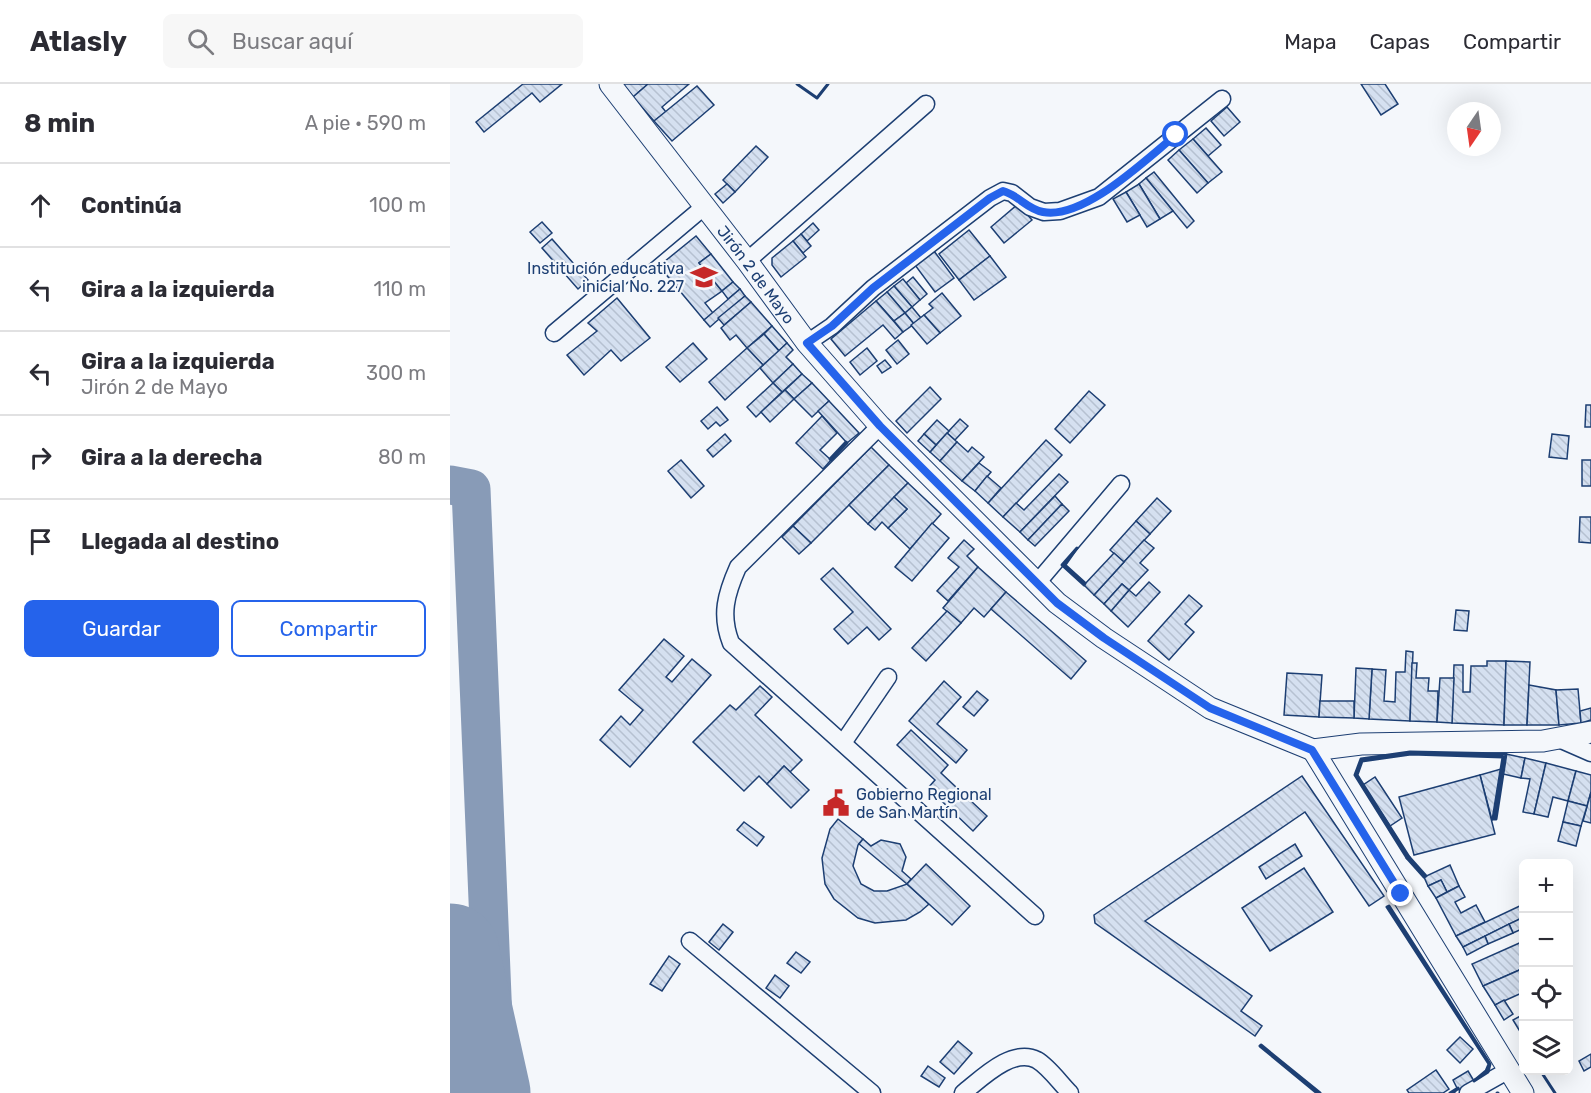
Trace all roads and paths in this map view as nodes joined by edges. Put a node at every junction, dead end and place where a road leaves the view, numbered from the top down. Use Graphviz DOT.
graph roads {
  1 [pos="610,84"];
  2 [pos="1222,99"];
  3 [pos="926,104"];
  4 [pos="705,206"];
  5 [pos="747,261"];
  6 [pos="554,333"];
  7 [pos="807,343"];
  8 [pos="880,426"];
  9 [pos="1121,484"];
  10 [pos="1037,583"];
  11 [pos="888,677"];
  12 [pos="1591,732"];
  13 [pos="1559,739"];
  14 [pos="843,743"];
  15 [pos="1312,750"];
  16 [pos="1591,753"];
  17 [pos="1035,916"];
  18 [pos="690,941"];
  19 [pos="1509,1070"];
  20 [pos="872,1093"];
  21 [pos="963,1093"];
  22 [pos="1070,1093"];
  23 [pos="1468,1093"];
  24 [pos="1523,1093"];
  1 -- 4 [label="main road, Jirón 2 de Mayo"];
  2 -- 7 [label="street"];
  3 -- 5 [label="street"];
  4 -- 5 [label="main road, Jirón 2 de Mayo"];
  4 -- 6 [label="street"];
  5 -- 7 [label="main road, Jirón 2 de Mayo"];
  7 -- 8 [label="main road, Jirón 2 de Mayo"];
  8 -- 10 [label="main road, Jirón 2 de Mayo"];
  8 -- 14 [label="street"];
  9 -- 10 [label="street"];
  10 -- 15 [label="main road, Jirón 2 de Mayo"];
  11 -- 14 [label="street"];
  12 -- 13 [label="main road"];
  13 -- 15 [label="main road"];
  13 -- 16 [label="street"];
  14 -- 17 [label="street"];
  15 -- 19 [label="main road"];
  18 -- 20 [label="street"];
  19 -- 23 [label="street"];
  19 -- 24 [label="main road"];
  21 -- 22 [label="street"];
}
